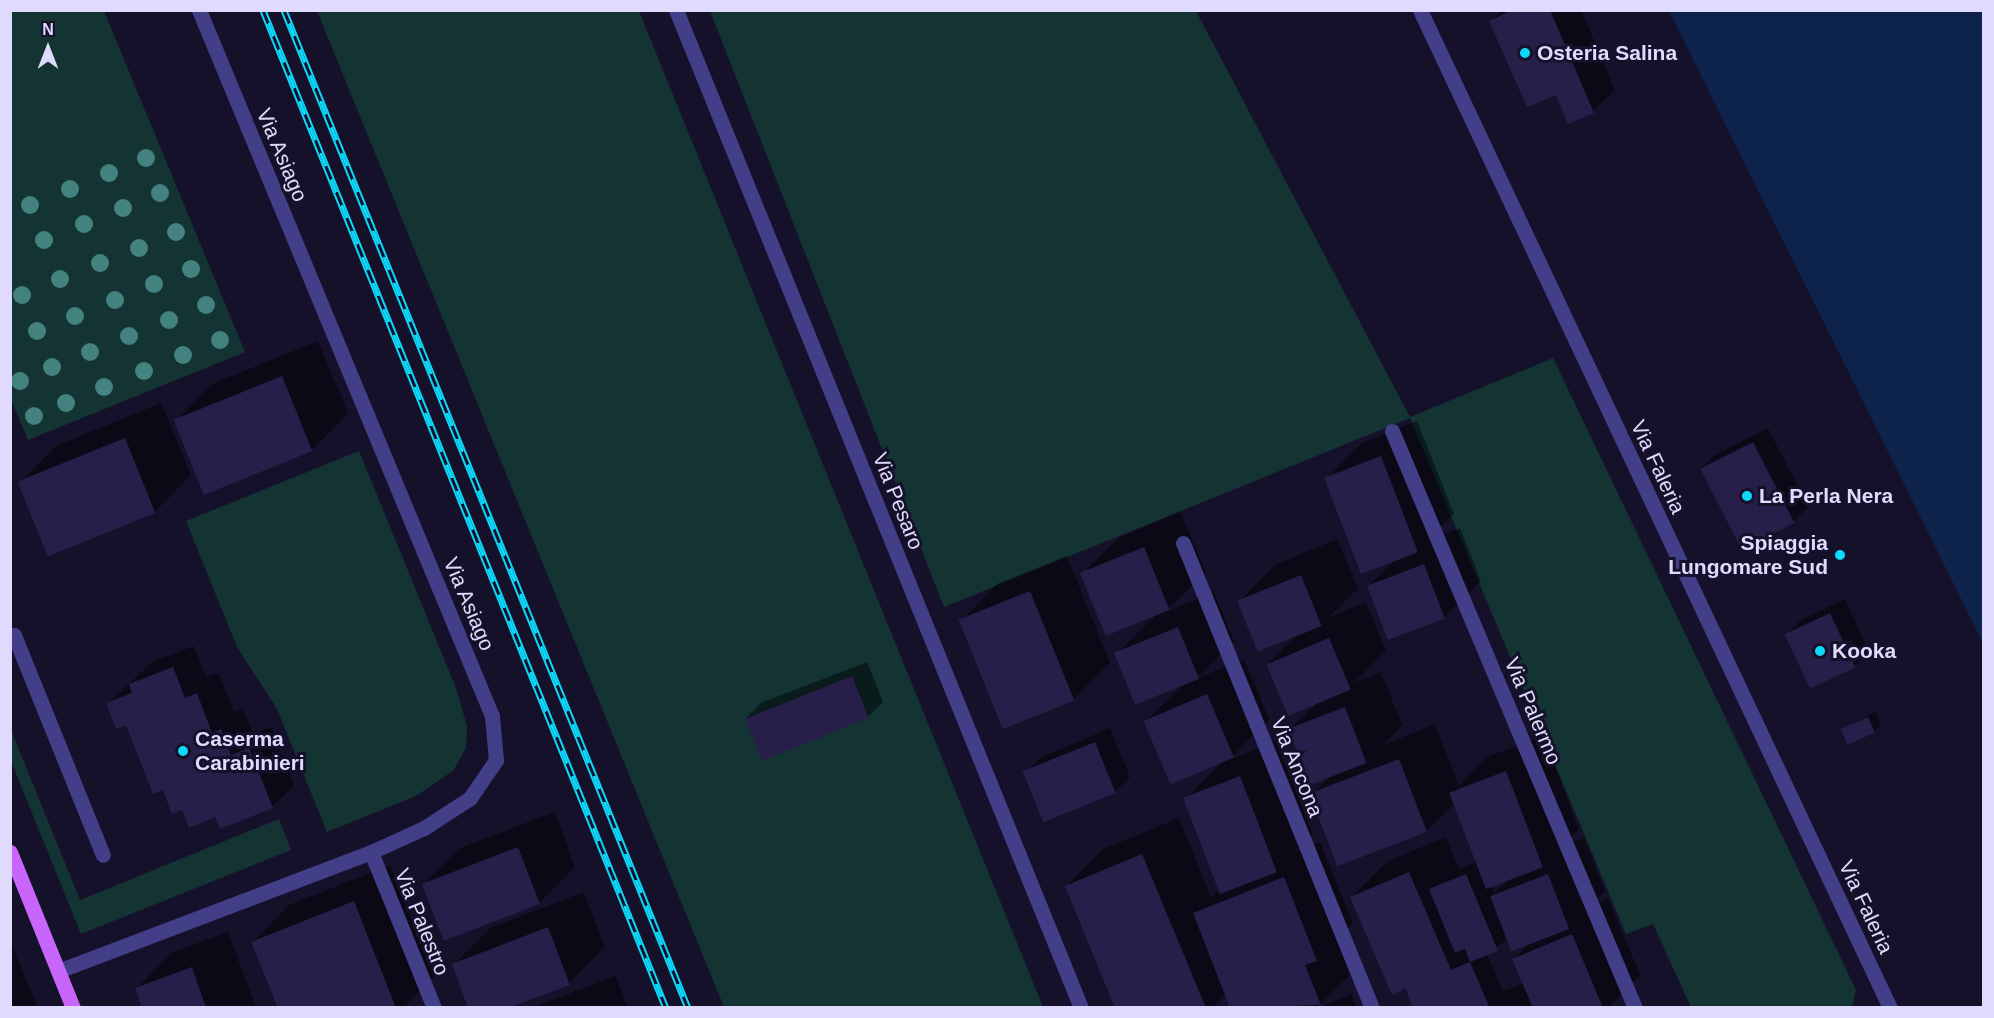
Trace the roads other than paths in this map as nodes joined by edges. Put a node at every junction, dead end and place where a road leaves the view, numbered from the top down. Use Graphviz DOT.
graph roads {
  1 [pos="199,10"];
  2 [pos="676,10"];
  3 [pos="1420,10"];
  4 [pos="1392,431"];
  5 [pos="1183,543"];
  6 [pos="10,636"];
  7 [pos="10,852"];
  8 [pos="371,852"];
  9 [pos="103,855"];
  10 [pos="58,971"];
  11 [pos="73,1008"];
  12 [pos="434,1008"];
  13 [pos="1081,1008"];
  14 [pos="1372,1008"];
  15 [pos="1635,1008"];
  16 [pos="1890,1008"];
  1 -- 8 [label="street, Via Asiago"];
  2 -- 13 [label="street, Via Pesaro"];
  3 -- 16 [label="street, Via Faleria"];
  4 -- 15 [label="street, Via Palermo"];
  5 -- 14 [label="street, Via Ancona"];
  6 -- 9 [label="street"];
  7 -- 10 [label="main road"];
  8 -- 10 [label="street, Via Asiago"];
  8 -- 12 [label="street, Via Palestro"];
  10 -- 11 [label="main road"];
}
